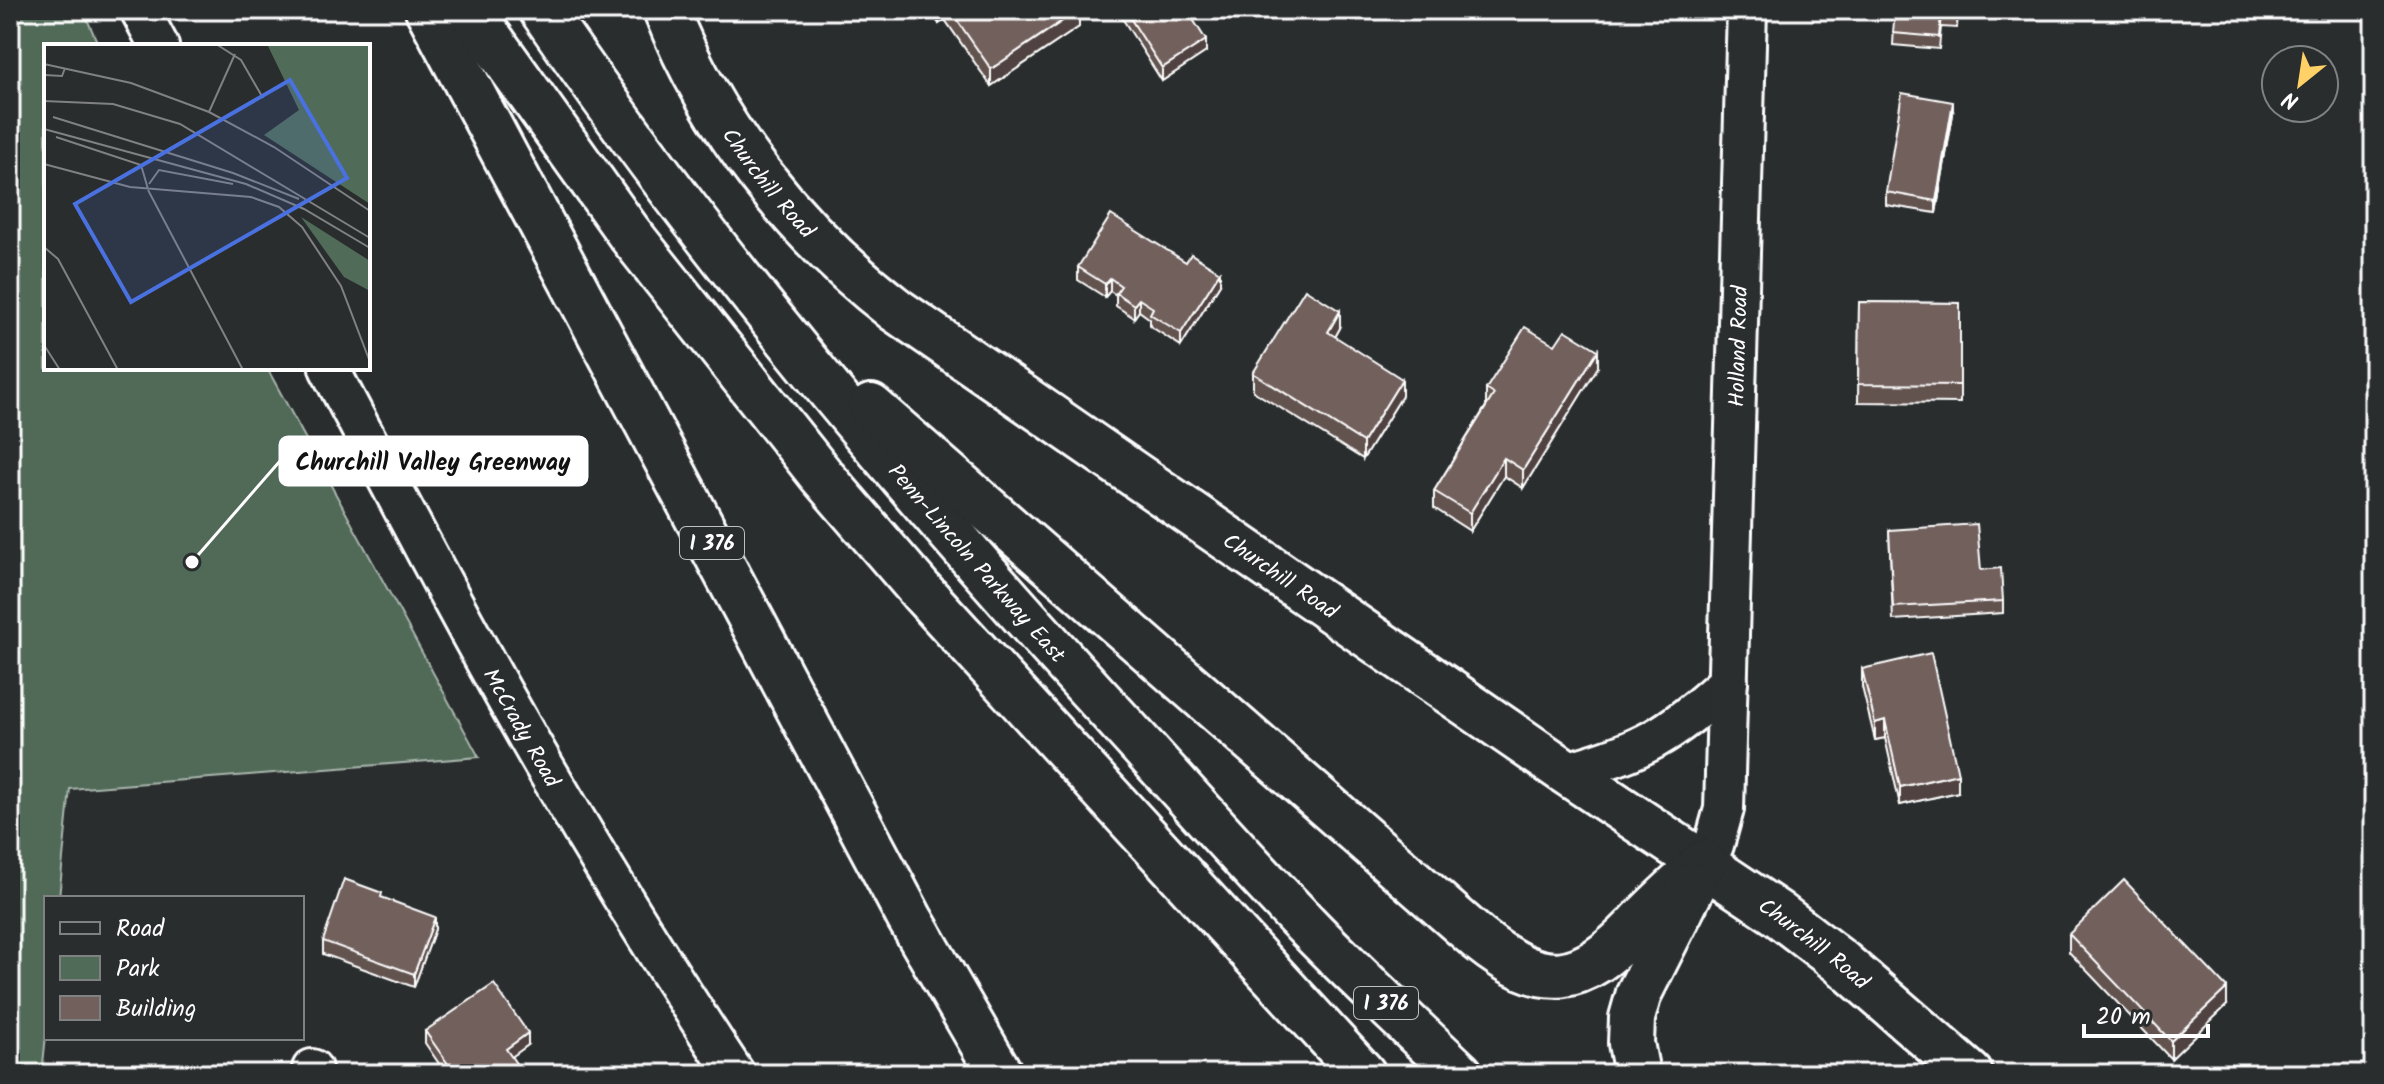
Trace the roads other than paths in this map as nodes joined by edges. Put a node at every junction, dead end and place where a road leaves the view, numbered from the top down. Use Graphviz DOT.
graph roads {
  1 [pos="140,10"];
  2 [pos="428,10"];
  3 [pos="470,10"];
  4 [pos="542,10"];
  5 [pos="666,10"];
  6 [pos="1747,10"];
  7 [pos="158,44"];
  8 [pos="773,322"];
  9 [pos="330,370"];
  10 [pos="1728,682"];
  11 [pos="1566,772"];
  12 [pos="1704,862"];
  13 [pos="1312,932"];
  14 [pos="735,1074"];
  15 [pos="1000,1074"];
  16 [pos="1363,1074"];
  17 [pos="1436,1074"];
  18 [pos="1460,1074"];
  19 [pos="1637,1074"];
  20 [pos="1970,1074"];
  1 -- 7 [label="street"];
  2 -- 15 [label="main road, I 376"];
  3 -- 16 [label="main road"];
  4 -- 8 [label="main road, Penn-Lincoln Parkway East / I 376"];
  5 -- 11 [label="main road, Churchill Road"];
  6 -- 10 [label="street, Holland Road"];
  8 -- 12 [label="main road"];
  8 -- 13 [label="main road, Penn-Lincoln Parkway East / I 376"];
  9 -- 14 [label="street, McCrady Road"];
  10 -- 11 [label="street"];
  10 -- 12 [label="street, Holland Road"];
  11 -- 12 [label="main road, Churchill Road"];
  12 -- 19 [label="main road"];
  12 -- 20 [label="main road, Churchill Road"];
  13 -- 17 [label="main road"];
  13 -- 18 [label="main road, Penn-Lincoln Parkway East / I 376"];
}
